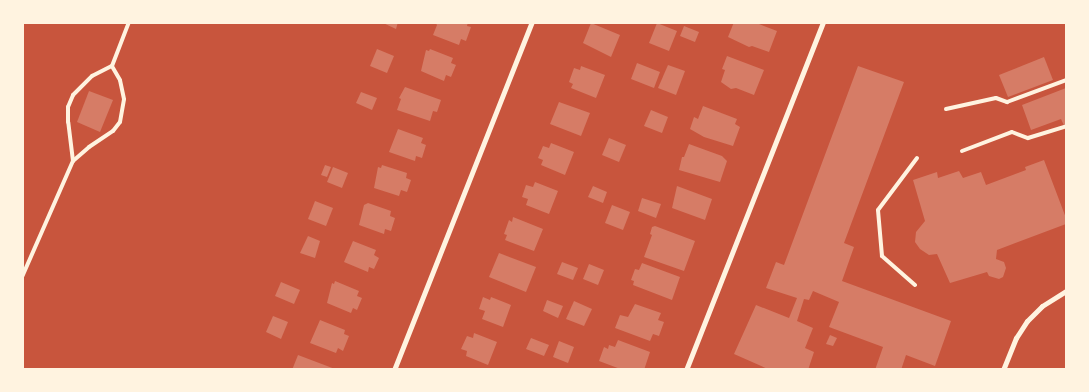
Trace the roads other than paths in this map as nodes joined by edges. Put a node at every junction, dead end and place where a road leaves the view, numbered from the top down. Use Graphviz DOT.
graph roads {
  1 [pos="129,22"];
  2 [pos="532,22"];
  3 [pos="823,22"];
  4 [pos="112,66"];
  5 [pos="1066,80"];
  6 [pos="946,108"];
  7 [pos="1064,126"];
  8 [pos="962,151"];
  9 [pos="917,158"];
  10 [pos="73,161"];
  11 [pos="22,277"];
  12 [pos="915,285"];
  13 [pos="1066,291"];
  14 [pos="394,370"];
  15 [pos="686,370"];
  16 [pos="1003,370"];
  1 -- 4 [label="lane"];
  2 -- 14 [label="street"];
  3 -- 15 [label="street"];
  4 -- 10 [label="lane"];
  4 -- 10 [label="lane"];
  5 -- 6 [label="lane"];
  7 -- 8 [label="lane"];
  9 -- 12 [label="lane"];
  10 -- 11 [label="lane"];
  13 -- 16 [label="street"];
}
